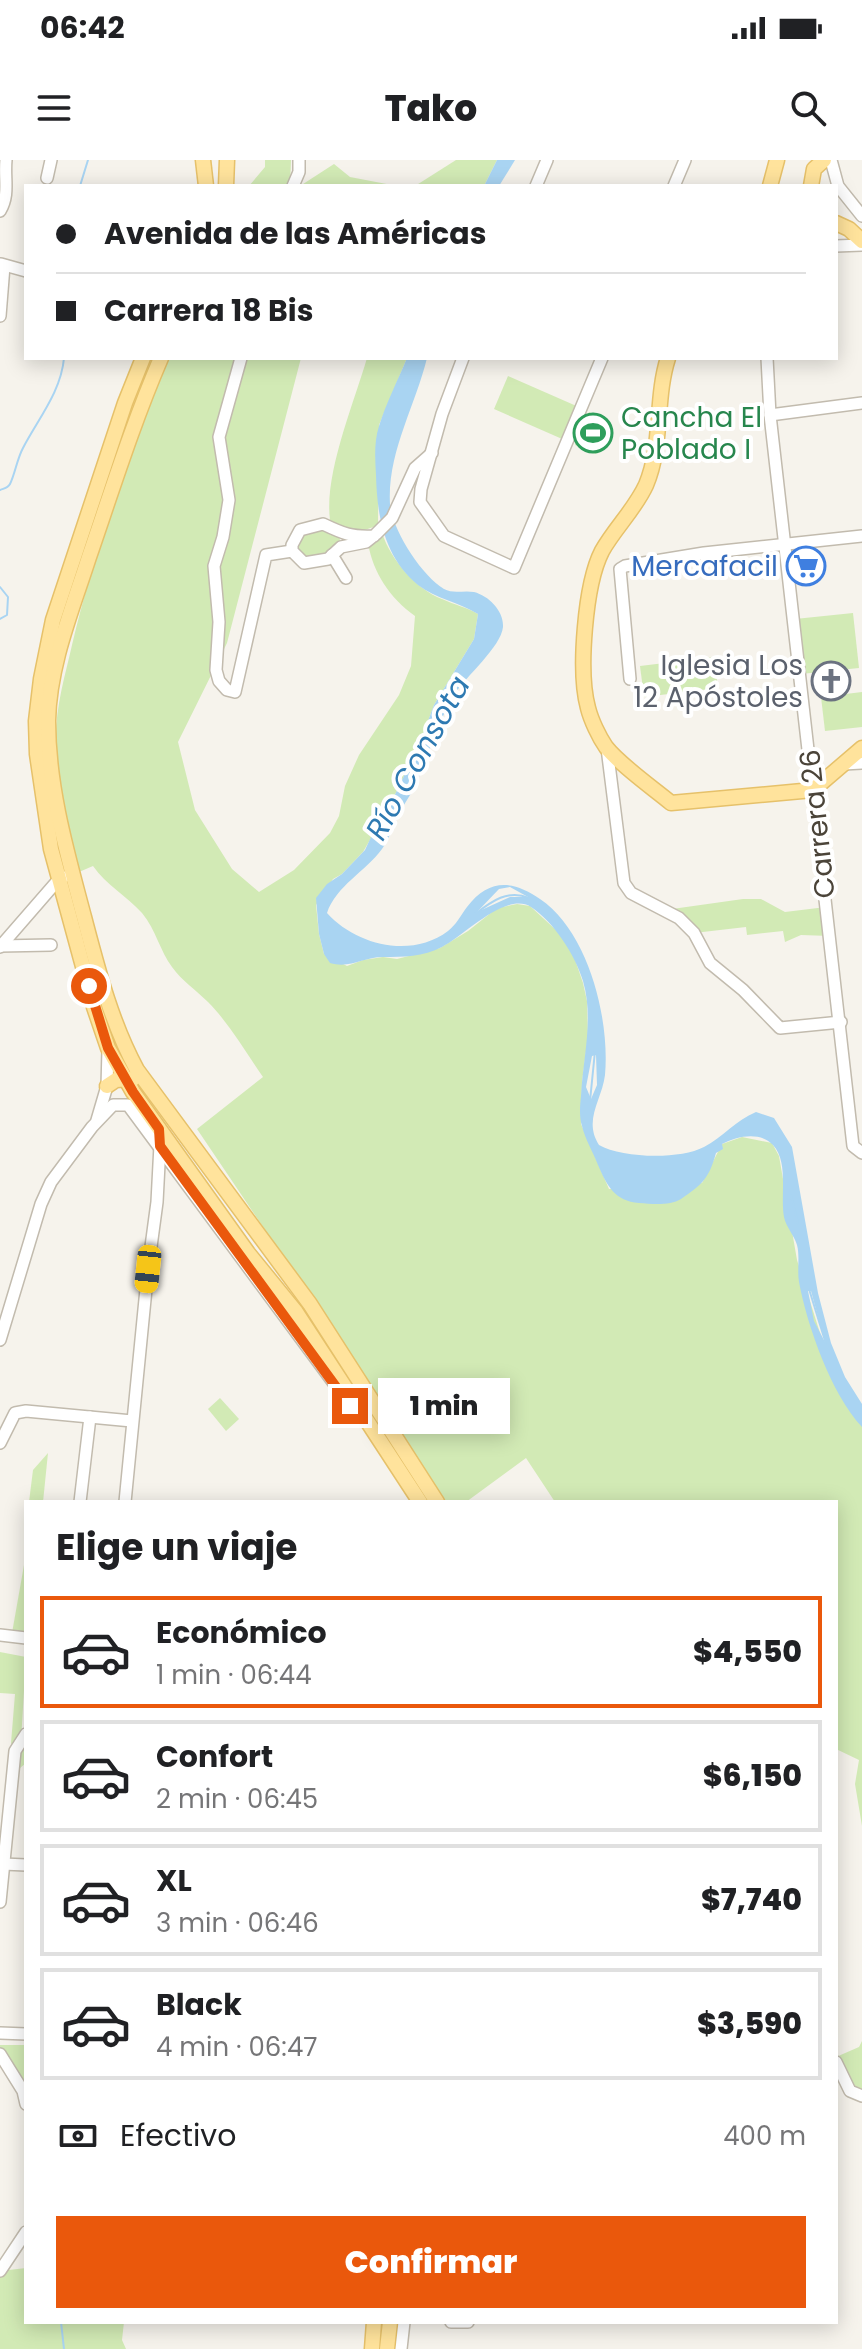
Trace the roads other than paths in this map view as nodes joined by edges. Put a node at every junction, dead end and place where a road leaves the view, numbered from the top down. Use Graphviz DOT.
graph roads {
  1 [pos="6,160"];
  2 [pos="51,160"];
  3 [pos="203,160"];
  4 [pos="227,160"];
  5 [pos="299,160"];
  6 [pos="547,160"];
  7 [pos="685,160"];
  8 [pos="777,160"];
  9 [pos="824,160"];
  10 [pos="831,160"];
  11 [pos="47,178"];
  12 [pos="206,184"];
  13 [pos="226,184"];
  14 [pos="294,184"];
  15 [pos="537,184"];
  16 [pos="675,184"];
  17 [pos="771,184"];
  18 [pos="811,184"];
  19 [pos="837,184"];
  20 [pos="838,186"];
  21 [pos="0,211"];
  22 [pos="862,216"];
  23 [pos="838,224"];
  24 [pos="862,243"];
  25 [pos="838,246"];
  26 [pos="2,265"];
  27 [pos="24,270"];
  28 [pos="0,316"];
  29 [pos="142,360"];
  30 [pos="160,360"];
  31 [pos="240,360"];
  32 [pos="462,360"];
  33 [pos="601,360"];
  34 [pos="668,360"];
  35 [pos="767,360"];
  36 [pos="862,403"];
  37 [pos="770,415"];
  38 [pos="432,453"];
  39 [pos="339,534"];
  40 [pos="374,536"];
  41 [pos="862,536"];
  42 [pos="786,545"];
  43 [pos="292,551"];
  44 [pos="337,551"];
  45 [pos="346,578"];
  46 [pos="630,679"];
  47 [pos="607,747"];
  48 [pos="862,748"];
  49 [pos="862,763"];
  50 [pos="844,764"];
  51 [pos="813,790"];
  52 [pos="66,876"];
  53 [pos="4,935"];
  54 [pos="51,945"];
  55 [pos="0,946"];
  56 [pos="841,1022"];
  57 [pos="108,1048"];
  58 [pos="125,1079"];
  59 [pos="107,1086"];
  60 [pos="173,1118"];
  61 [pos="97,1120"];
  62 [pos="159,1129"];
  63 [pos="160,1146"];
  64 [pos="858,1150"];
  65 [pos="191,1180"];
  66 [pos="157,1202"];
  67 [pos="273,1253"];
  68 [pos="0,1340"];
  69 [pos="90,1417"];
  70 [pos="132,1421"];
  71 [pos="0,1443"];
  72 [pos="80,1500"];
  73 [pos="125,1500"];
  74 [pos="419,1500"];
  75 [pos="436,1500"];
  76 [pos="0,1635"];
  77 [pos="24,1638"];
  78 [pos="24,1737"];
  79 [pos="6,1780"];
  80 [pos="3,1864"];
  81 [pos="24,1865"];
  82 [pos="0,1902"];
  83 [pos="0,2033"];
  84 [pos="24,2034"];
  85 [pos="0,2054"];
  86 [pos="838,2066"];
  87 [pos="24,2095"];
  88 [pos="862,2096"];
  89 [pos="24,2235"];
  90 [pos="0,2271"];
  91 [pos="374,2324"];
  92 [pos="390,2324"];
  93 [pos="404,2324"];
  94 [pos="372,2349"];
  95 [pos="387,2349"];
  96 [pos="401,2349"];
  1 -- 21 [label="street"];
  2 -- 11 [label="street"];
  3 -- 12 [label="main road"];
  4 -- 13 [label="main road"];
  5 -- 14 [label="street"];
  6 -- 15 [label="street"];
  7 -- 16 [label="street"];
  8 -- 17 [label="main road"];
  9 -- 18 [label="main road"];
  10 -- 19 [label="street"];
  20 -- 22 [label="street"];
  23 -- 24 [label="main road"];
  24 -- 25 [label="street"];
  26 -- 27 [label="street"];
  26 -- 28 [label="street"];
  29 -- 52 [label="main road"];
  30 -- 52 [label="main road"];
  31 -- 43 [label="street"];
  32 -- 38 [label="street"];
  33 -- 38 [label="street"];
  34 -- 47 [label="main road"];
  35 -- 37 [label="street, Carrera 26"];
  36 -- 37 [label="street"];
  37 -- 42 [label="street, Carrera 26"];
  38 -- 40 [label="street"];
  39 -- 40 [label="street"];
  39 -- 43 [label="street"];
  39 -- 44 [label="street"];
  40 -- 44 [label="street"];
  41 -- 42 [label="street"];
  42 -- 46 [label="street"];
  42 -- 51 [label="street, Carrera 26"];
  43 -- 44 [label="street"];
  44 -- 45 [label="street"];
  47 -- 51 [label="main road"];
  47 -- 56 [label="street"];
  48 -- 50 [label="main road"];
  49 -- 50 [label="street"];
  50 -- 51 [label="main road"];
  51 -- 56 [label="street, Carrera 26"];
  52 -- 53 [label="street"];
  52 -- 57 [label="main road"];
  52 -- 60 [label="main road"];
  53 -- 55 [label="street"];
  54 -- 55 [label="street"];
  56 -- 64 [label="street, Carrera 26"];
  57 -- 58 [label="main road"];
  57 -- 59 [label="street"];
  58 -- 59 [label="main road"];
  58 -- 60 [label="main road"];
  58 -- 62 [label="main road"];
  59 -- 61 [label="street"];
  60 -- 67 [label="main road"];
  61 -- 63 [label="street"];
  61 -- 68 [label="street"];
  62 -- 63 [label="street"];
  62 -- 65 [label="main road"];
  63 -- 65 [label="street"];
  63 -- 66 [label="street"];
  65 -- 66 [label="street"];
  65 -- 67 [label="main road"];
  65 -- 74 [label="main road"];
  66 -- 70 [label="street"];
  67 -- 75 [label="main road"];
  69 -- 70 [label="street"];
  69 -- 71 [label="street"];
  69 -- 72 [label="street"];
  70 -- 73 [label="street"];
  76 -- 77 [label="street"];
  78 -- 79 [label="street"];
  79 -- 80 [label="street"];
  80 -- 81 [label="street"];
  80 -- 82 [label="street"];
  83 -- 84 [label="street"];
  85 -- 87 [label="street"];
  86 -- 88 [label="street"];
  89 -- 90 [label="street"];
  91 -- 94 [label="main road"];
  92 -- 95 [label="main road"];
  93 -- 96 [label="street"];
}
